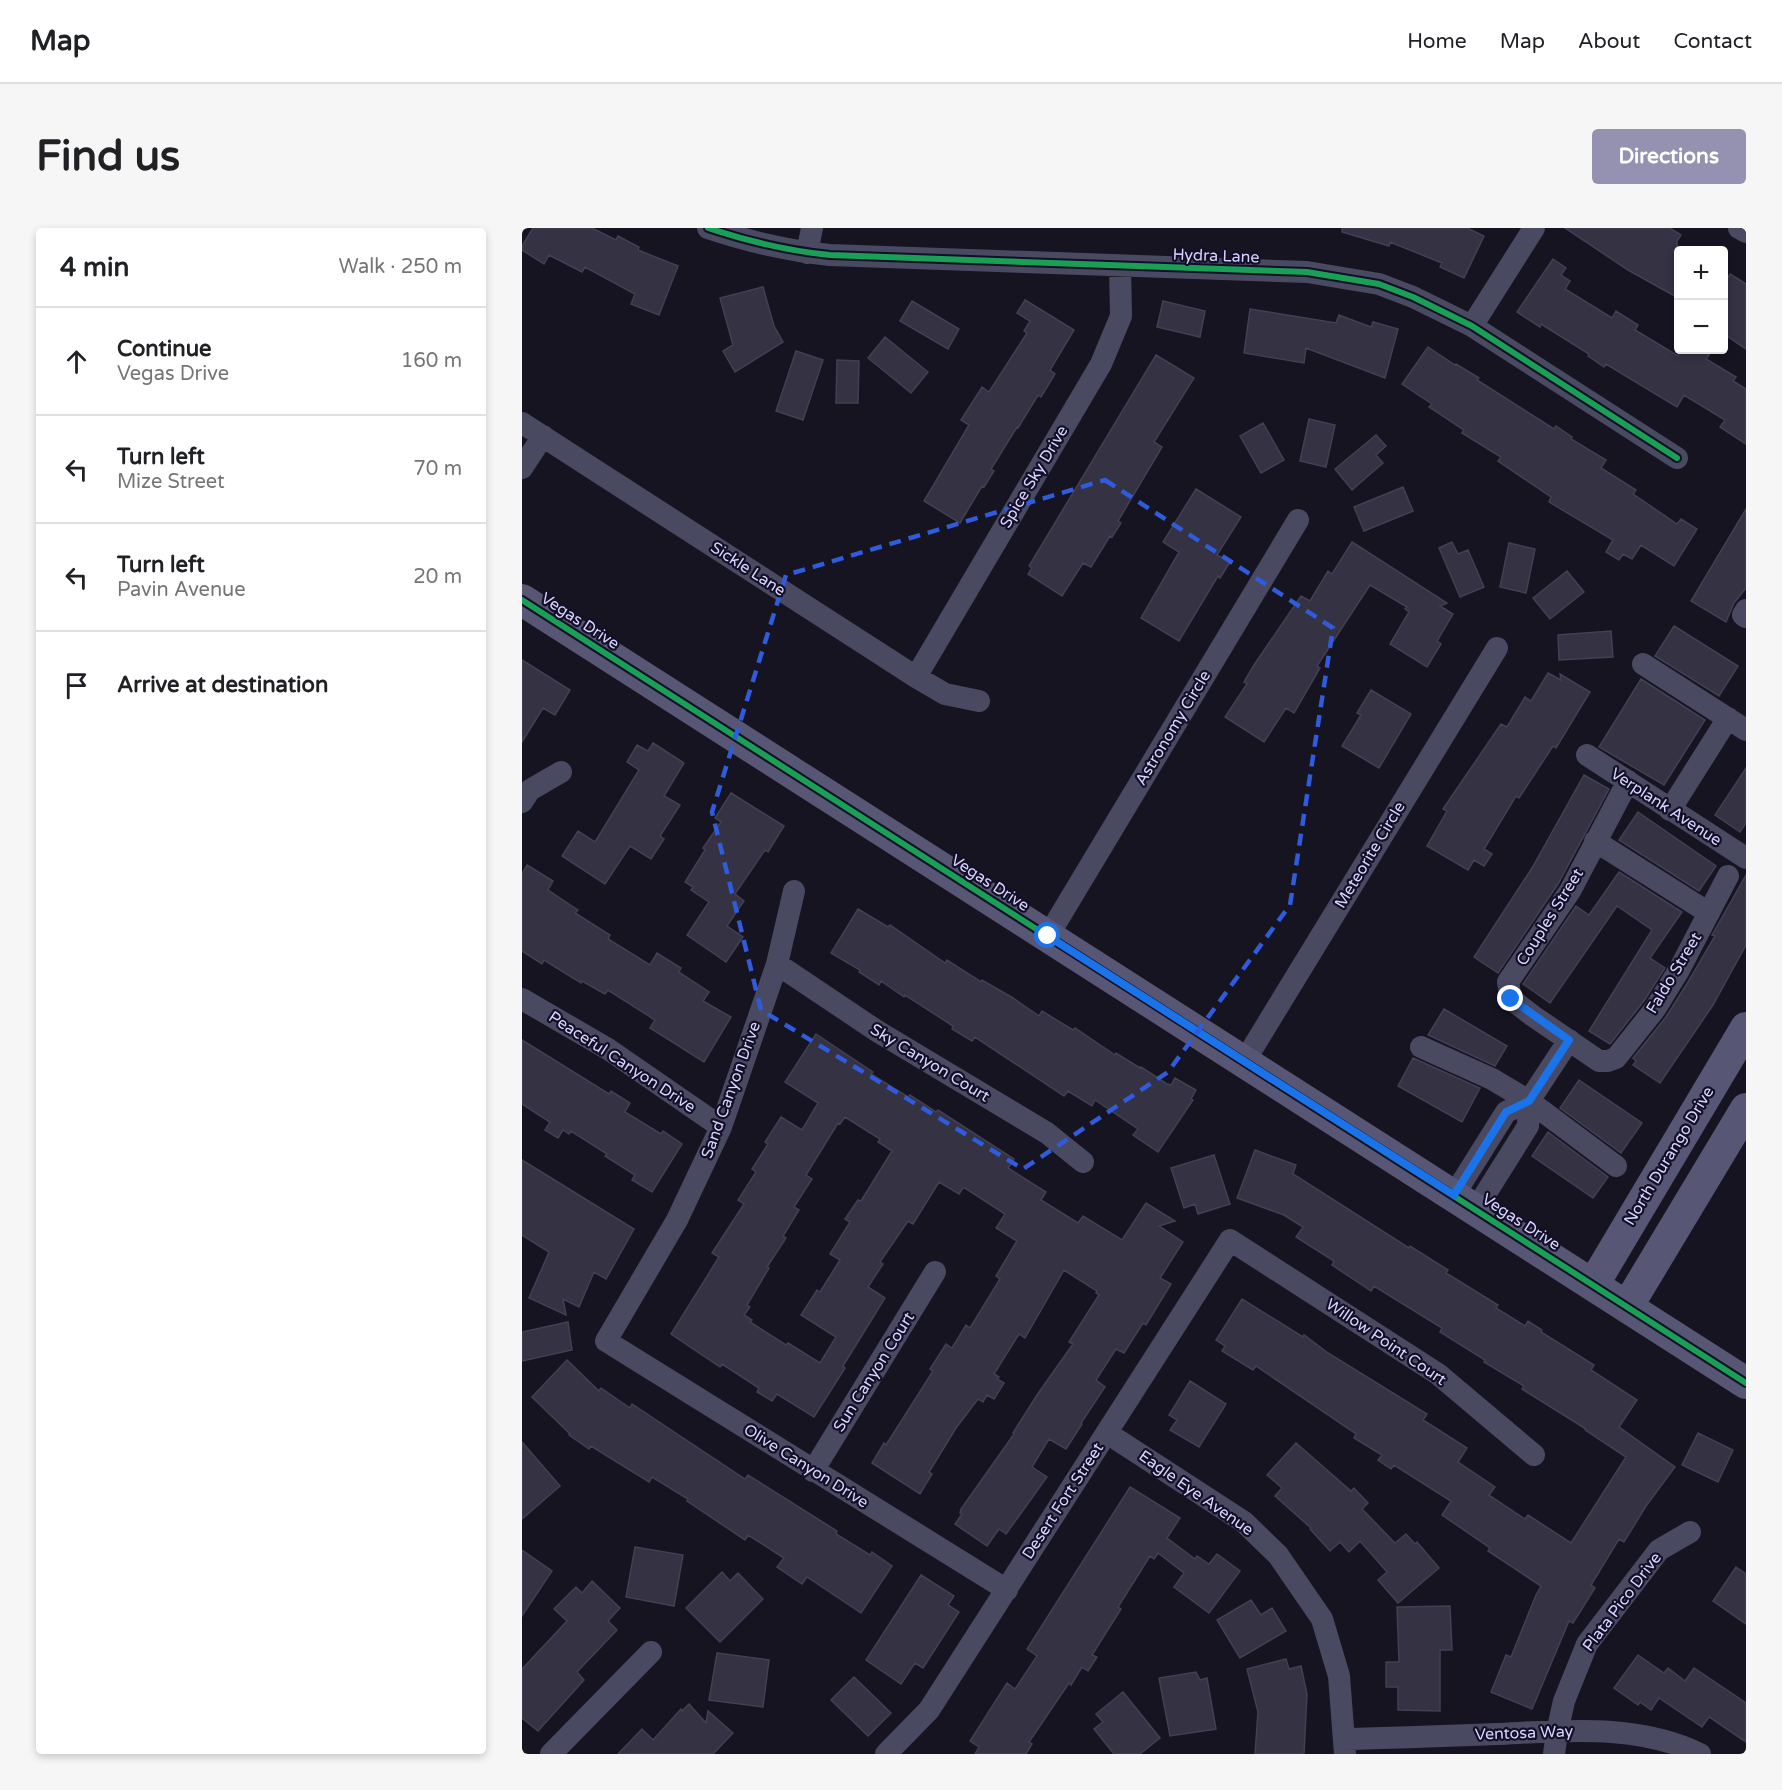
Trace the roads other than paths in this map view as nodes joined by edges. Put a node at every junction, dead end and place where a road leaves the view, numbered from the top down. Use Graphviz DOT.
graph roads {
  1 [pos="708,228"];
  2 [pos="812,228"];
  3 [pos="1534,228"];
  4 [pos="1739,228"];
  5 [pos="1746,232"];
  6 [pos="807,253"];
  7 [pos="1120,267"];
  8 [pos="1473,326"];
  9 [pos="522,423"];
  10 [pos="543,436"];
  11 [pos="1677,458"];
  12 [pos="522,468"];
  13 [pos="1298,520"];
  14 [pos="522,600"];
  15 [pos="1497,648"];
  16 [pos="1643,664"];
  17 [pos="916,677"];
  18 [pos="979,701"];
  19 [pos="1737,724"];
  20 [pos="1587,755"];
  21 [pos="561,772"];
  22 [pos="1628,781"];
  23 [pos="522,802"];
  24 [pos="1670,810"];
  25 [pos="1595,841"];
  26 [pos="1746,857"];
  27 [pos="1728,876"];
  28 [pos="794,891"];
  29 [pos="1709,913"];
  30 [pos="1048,936"];
  31 [pos="777,964"];
  32 [pos="522,999"];
  33 [pos="1746,1028"];
  34 [pos="1569,1040"];
  35 [pos="1421,1047"];
  36 [pos="1244,1062"];
  37 [pos="1529,1101"];
  38 [pos="1746,1109"];
  39 [pos="721,1127"];
  40 [pos="1083,1162"];
  41 [pos="1616,1166"];
  42 [pos="1465,1202"];
  43 [pos="1230,1240"];
  44 [pos="935,1272"];
  45 [pos="1593,1285"];
  46 [pos="1627,1307"];
  47 [pos="606,1341"];
  48 [pos="1746,1383"];
  49 [pos="1107,1433"];
  50 [pos="1534,1455"];
  51 [pos="813,1471"];
  52 [pos="1690,1533"];
  53 [pos="1006,1590"];
  54 [pos="651,1652"];
  55 [pos="1556,1743"];
  56 [pos="1345,1747"];
  57 [pos="550,1754"];
  58 [pos="886,1754"];
  59 [pos="1700,1754"];
  1 -- 6 [label="street, Hydra Lane"];
  2 -- 6 [label="street"];
  3 -- 8 [label="street"];
  4 -- 5 [label="street"];
  6 -- 7 [label="street, Hydra Lane"];
  7 -- 8 [label="street, Hydra Lane"];
  7 -- 17 [label="street, Spice Sky Drive"];
  8 -- 11 [label="street, Hydra Lane"];
  9 -- 10 [label="street, Sickle Lane"];
  10 -- 12 [label="street"];
  10 -- 17 [label="street, Sickle Lane"];
  13 -- 30 [label="street, Astronomy Circle"];
  14 -- 30 [label="main road, Vegas Drive"];
  15 -- 36 [label="street, Meteorite Circle"];
  16 -- 19 [label="street"];
  17 -- 18 [label="street, Sickle Lane"];
  19 -- 24 [label="street"];
  20 -- 22 [label="street, Verplank Avenue"];
  21 -- 23 [label="street"];
  22 -- 24 [label="street, Verplank Avenue"];
  22 -- 25 [label="street, Couples Street"];
  24 -- 26 [label="street, Verplank Avenue"];
  25 -- 29 [label="street"];
  25 -- 34 [label="street, Couples Street"];
  27 -- 29 [label="street, Faldo Street"];
  28 -- 31 [label="street, Sand Canyon Drive"];
  29 -- 34 [label="street, Faldo Street"];
  30 -- 36 [label="main road, Vegas Drive"];
  31 -- 39 [label="street, Sand Canyon Drive"];
  31 -- 40 [label="street, Sky Canyon Court"];
  32 -- 39 [label="street, Peaceful Canyon Drive"];
  33 -- 45 [label="main road, North Durango Drive"];
  34 -- 37 [label="street"];
  35 -- 37 [label="street"];
  36 -- 42 [label="main road, Vegas Drive"];
  37 -- 41 [label="street"];
  37 -- 42 [label="street"];
  38 -- 46 [label="main road"];
  39 -- 47 [label="street, Sand Canyon Drive"];
  42 -- 45 [label="main road, Vegas Drive"];
  43 -- 49 [label="street, Desert Fort Street"];
  43 -- 50 [label="street, Willow Point Court"];
  44 -- 51 [label="street, Sun Canyon Court"];
  45 -- 46 [label="main road, Vegas Drive"];
  46 -- 48 [label="main road, Vegas Drive"];
  47 -- 51 [label="street, Olive Canyon Drive"];
  49 -- 53 [label="street, Desert Fort Street"];
  49 -- 56 [label="street, Eagle Eye Avenue"];
  51 -- 53 [label="street, Olive Canyon Drive"];
  52 -- 55 [label="street, Plata Pico Drive"];
  53 -- 58 [label="street, Desert Fort Street"];
  54 -- 57 [label="street"];
  55 -- 56 [label="street, Ventosa Way"];
  55 -- 59 [label="street, Ventosa Way"];
}
